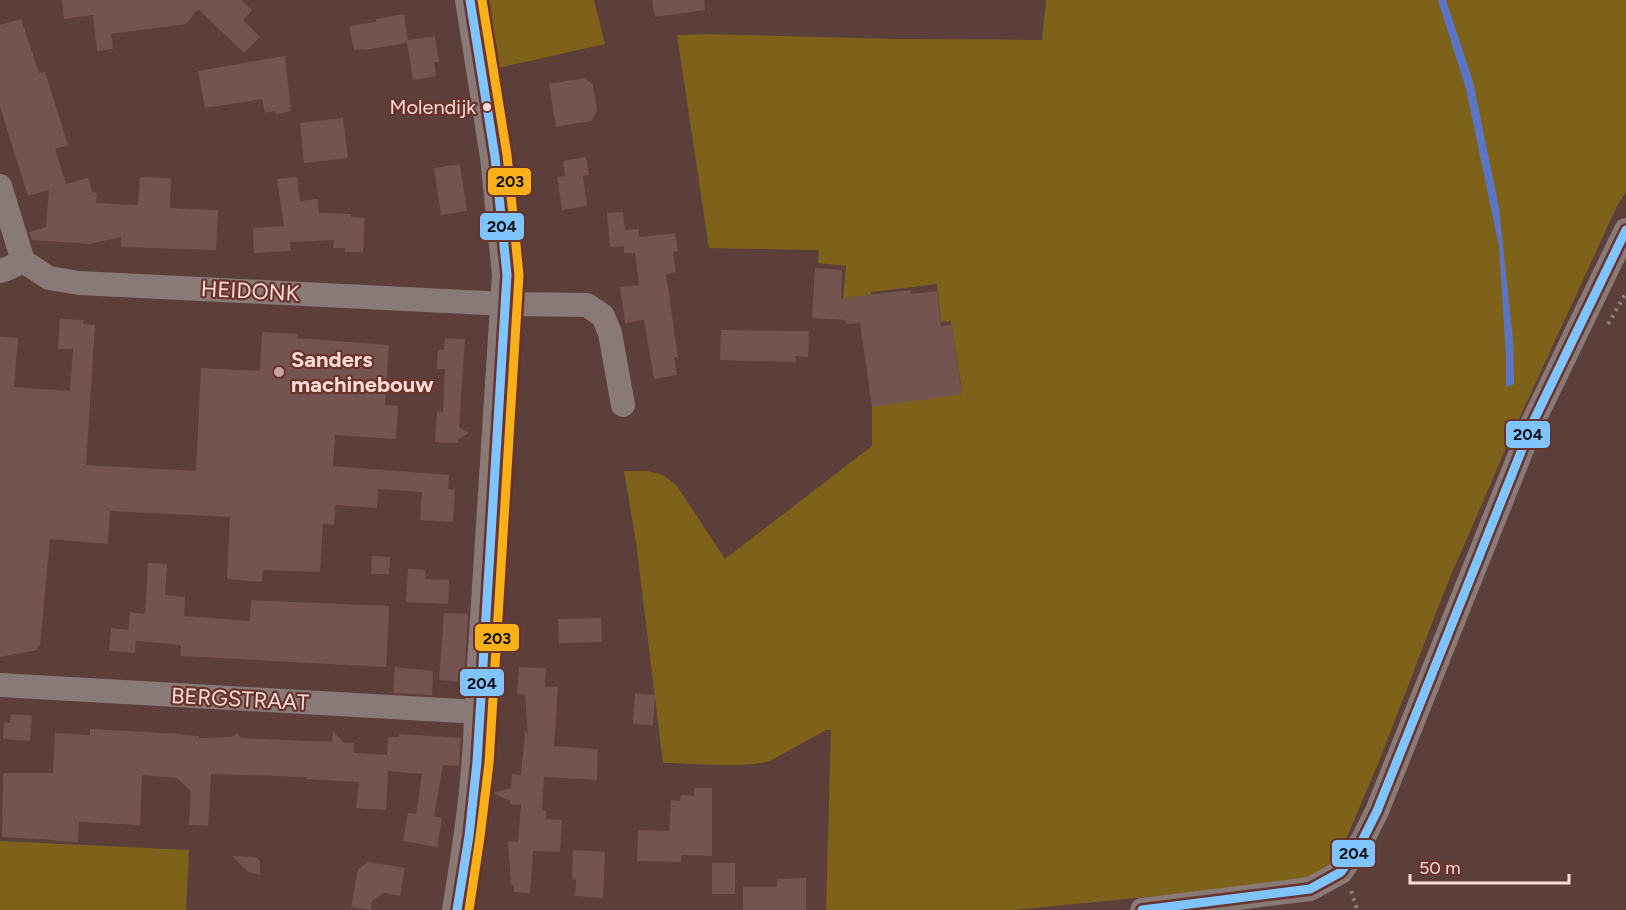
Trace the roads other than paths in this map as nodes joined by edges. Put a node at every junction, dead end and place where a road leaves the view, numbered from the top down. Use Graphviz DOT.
graph roads {
  1 [pos="470,0"];
  2 [pos="0,186"];
  3 [pos="1626,230"];
  4 [pos="23,261"];
  5 [pos="0,271"];
  6 [pos="506,304"];
  7 [pos="623,405"];
  8 [pos="0,685"];
  9 [pos="479,712"];
  10 [pos="457,910"];
  11 [pos="1142,910"];
  1 -- 6 [label="street"];
  2 -- 4 [label="street"];
  3 -- 11 [label="street"];
  4 -- 5 [label="street"];
  4 -- 6 [label="street, HEIDONK"];
  6 -- 7 [label="street, HEIDONK"];
  6 -- 9 [label="street"];
  8 -- 9 [label="street, BERGSTRAAT"];
  9 -- 10 [label="street"];
}
